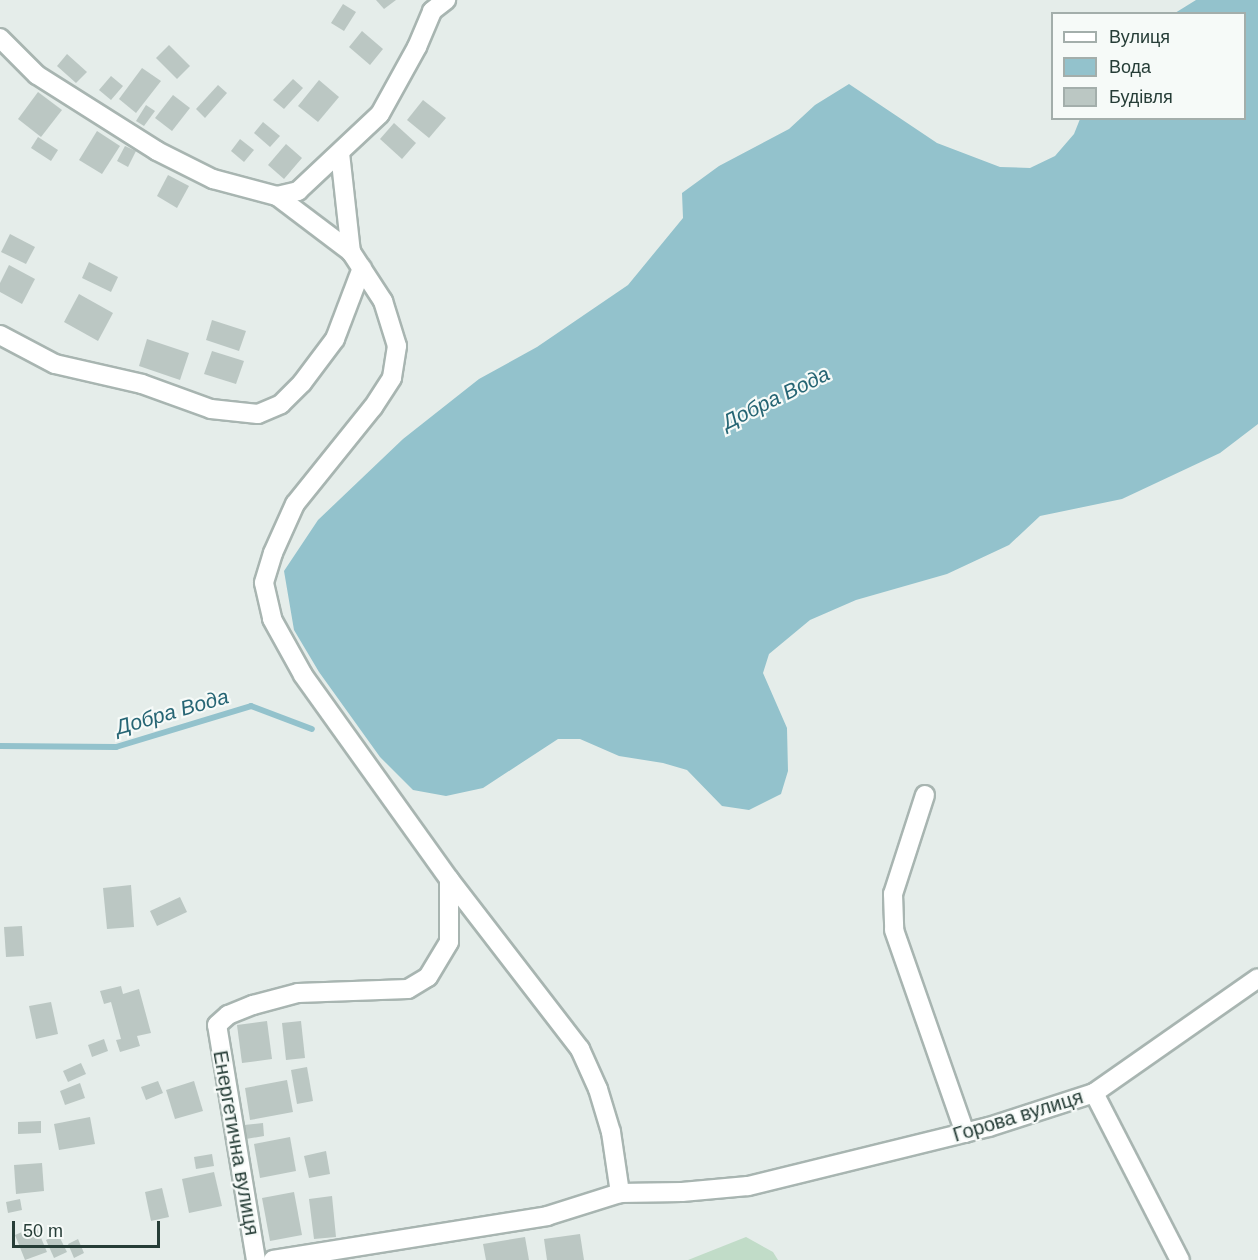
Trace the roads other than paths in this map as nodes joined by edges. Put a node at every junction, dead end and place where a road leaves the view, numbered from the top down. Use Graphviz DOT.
graph roads {
  1 [pos="435,4"];
  2 [pos="0,38"];
  3 [pos="340,153"];
  4 [pos="277,196"];
  5 [pos="351,252"];
  6 [pos="362,268"];
  7 [pos="0,335"];
  8 [pos="925,795"];
  9 [pos="449,879"];
  10 [pos="1258,978"];
  11 [pos="1094,1093"];
  12 [pos="965,1133"];
  13 [pos="620,1193"];
  14 [pos="256,1260"];
  15 [pos="273,1260"];
  16 [pos="1180,1260"];
  1 -- 3 [label="street"];
  2 -- 4 [label="street"];
  3 -- 4 [label="street"];
  3 -- 5 [label="street"];
  4 -- 5 [label="street"];
  5 -- 6 [label="street"];
  6 -- 7 [label="street"];
  6 -- 9 [label="street"];
  8 -- 12 [label="street"];
  9 -- 13 [label="street"];
  9 -- 14 [label="street, Енергетична вулиця"];
  10 -- 11 [label="street, Горова вулиця"];
  11 -- 12 [label="street, Горова вулиця"];
  11 -- 16 [label="street"];
  12 -- 13 [label="street, Горова вулиця"];
  13 -- 15 [label="street, Енергетична вулиця"];
}
